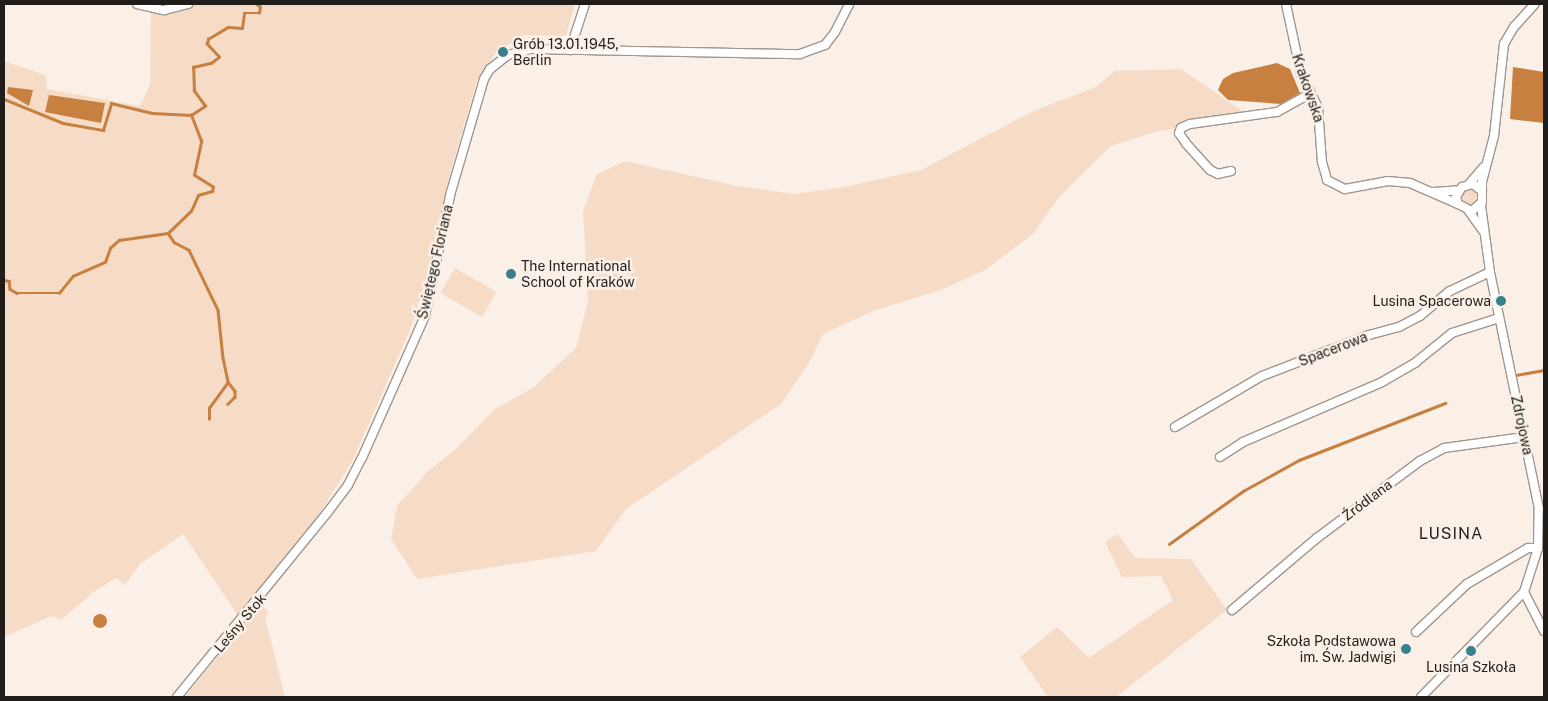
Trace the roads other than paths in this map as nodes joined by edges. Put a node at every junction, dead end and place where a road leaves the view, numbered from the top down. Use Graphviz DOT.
graph roads {
  1 [pos="137,4"];
  2 [pos="188,4"];
  3 [pos="585,4"];
  4 [pos="848,4"];
  5 [pos="1286,4"];
  6 [pos="1535,4"];
  7 [pos="570,50"];
  8 [pos="1311,93"];
  9 [pos="1484,167"];
  10 [pos="1231,171"];
  11 [pos="1469,184"];
  12 [pos="1459,190"];
  13 [pos="1482,191"];
  14 [pos="1433,192"];
  15 [pos="1458,204"];
  16 [pos="1481,205"];
  17 [pos="1468,210"];
  18 [pos="1483,231"];
  19 [pos="1490,272"];
  20 [pos="1499,318"];
  21 [pos="1175,427"];
  22 [pos="1524,437"];
  23 [pos="1220,457"];
  24 [pos="301,546"];
  25 [pos="1538,548"];
  26 [pos="1524,592"];
  27 [pos="1232,610"];
  28 [pos="1544,630"];
  29 [pos="1416,632"];
  30 [pos="177,697"];
  31 [pos="1421,697"];
  1 -- 2 [label="street"];
  3 -- 7 [label="street"];
  4 -- 7 [label="street, Świętego Floriana"];
  5 -- 8 [label="street, Krakowska"];
  6 -- 9 [label="street"];
  7 -- 24 [label="street, Świętego Floriana"];
  8 -- 10 [label="street"];
  8 -- 14 [label="street, Krakowska"];
  9 -- 11 [label="street"];
  9 -- 13 [label="street"];
  11 -- 12 [label="street"];
  11 -- 13 [label="street"];
  12 -- 14 [label="street, Krakowska"];
  12 -- 15 [label="street"];
  13 -- 16 [label="street"];
  14 -- 15 [label="street, Krakowska"];
  15 -- 17 [label="street"];
  16 -- 17 [label="street"];
  16 -- 18 [label="street, Zdrojowa"];
  17 -- 18 [label="street, Zdrojowa"];
  18 -- 19 [label="street, Zdrojowa"];
  19 -- 20 [label="street, Zdrojowa"];
  19 -- 21 [label="street, Spacerowa"];
  20 -- 22 [label="street, Zdrojowa"];
  20 -- 23 [label="street"];
  22 -- 25 [label="street, Zdrojowa"];
  22 -- 27 [label="street, Źródlana"];
  24 -- 30 [label="street, Leśny Stok"];
  25 -- 26 [label="street, Zdrojowa"];
  25 -- 29 [label="street"];
  26 -- 28 [label="street"];
  26 -- 31 [label="street, Zdrojowa"];
}
